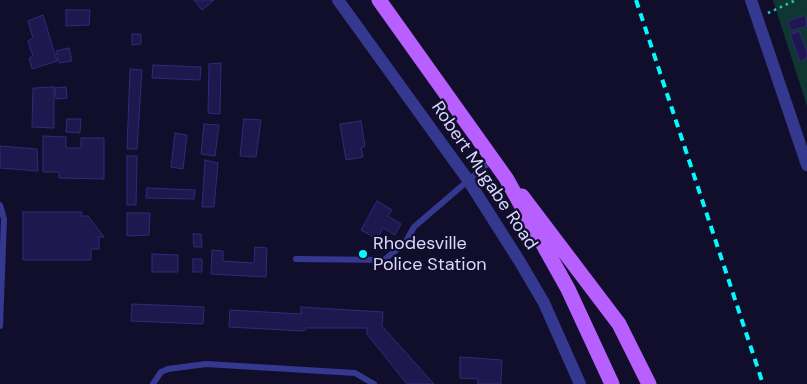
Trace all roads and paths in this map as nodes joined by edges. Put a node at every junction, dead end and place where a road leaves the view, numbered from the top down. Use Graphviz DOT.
graph roads {
  1 [pos="338,0"];
  2 [pos="379,0"];
  3 [pos="752,0"];
  4 [pos="796,0"];
  5 [pos="757,17"];
  6 [pos="493,159"];
  7 [pos="807,165"];
  8 [pos="506,178"];
  9 [pos="468,180"];
  10 [pos="0,205"];
  11 [pos="296,259"];
  12 [pos="0,326"];
  13 [pos="153,384"];
  14 [pos="374,384"];
  15 [pos="580,384"];
  16 [pos="612,384"];
  17 [pos="649,384"];
  1 -- 9 [label="street, Robert Mugabe Road"];
  2 -- 6 [label="main road, Robert Mugabe Road"];
  3 -- 5 [label="street"];
  4 -- 5 [label="path"];
  5 -- 7 [label="street"];
  6 -- 8 [label="main road, Robert Mugabe Road"];
  6 -- 9 [label="lane"];
  8 -- 16 [label="main road, Robert Mugabe Road"];
  8 -- 17 [label="main road, Robert Mugabe Road"];
  9 -- 11 [label="lane"];
  9 -- 15 [label="street, Robert Mugabe Road"];
  10 -- 12 [label="lane"];
  13 -- 14 [label="lane"];
}
